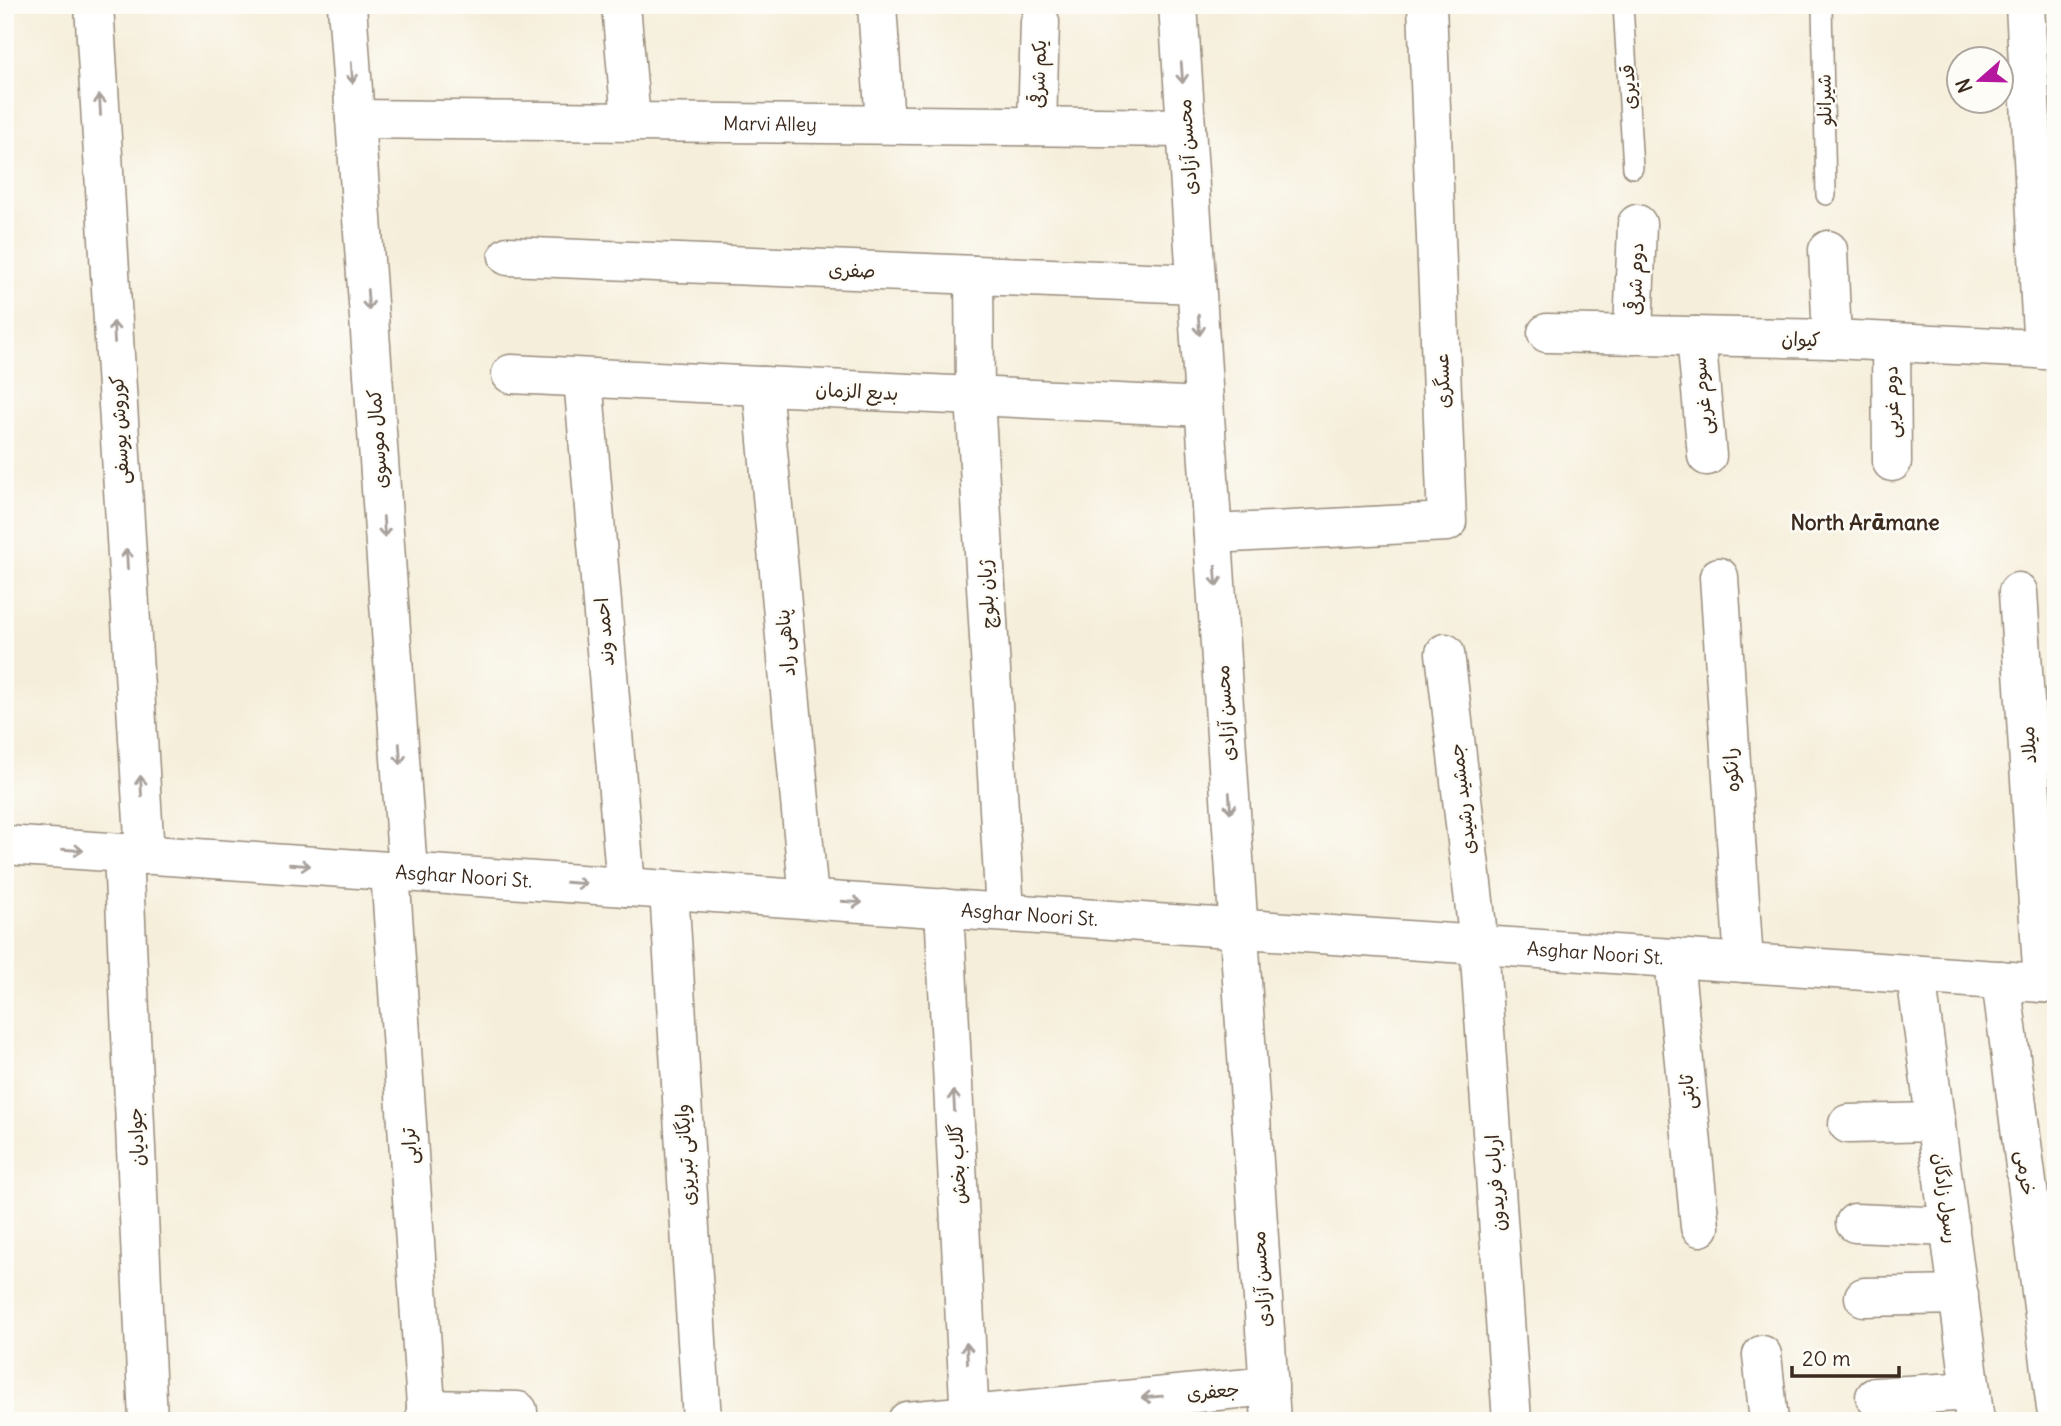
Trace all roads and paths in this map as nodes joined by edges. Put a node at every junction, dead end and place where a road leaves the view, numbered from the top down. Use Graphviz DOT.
graph roads {
  1 [pos="94,5"];
  2 [pos="347,5"];
  3 [pos="621,5"];
  4 [pos="877,5"];
  5 [pos="1178,5"];
  6 [pos="1427,5"];
  7 [pos="1623,5"];
  8 [pos="1822,5"];
  9 [pos="2025,5"];
  10 [pos="1040,22"];
  11 [pos="355,119"];
  12 [pos="631,121"];
  13 [pos="885,124"];
  14 [pos="1037,126"];
  15 [pos="1186,128"];
  16 [pos="1633,168"];
  17 [pos="1826,195"];
  18 [pos="1637,224"];
  19 [pos="1828,250"];
  20 [pos="508,256"];
  21 [pos="974,275"];
  22 [pos="1196,284"];
  23 [pos="1547,333"];
  24 [pos="1633,335"];
  25 [pos="1696,336"];
  26 [pos="1832,339"];
  27 [pos="1891,342"];
  28 [pos="2049,350"];
  29 [pos="510,374"];
  30 [pos="583,378"];
  31 [pos="762,386"];
  32 [pos="975,397"];
  33 [pos="1204,407"];
  34 [pos="1707,456"];
  35 [pos="1892,462"];
  36 [pos="1213,534"];
  37 [pos="1718,577"];
  38 [pos="2018,592"];
  39 [pos="1445,653"];
  40 [pos="5,845"];
  41 [pos="134,854"];
  42 [pos="399,872"];
  43 [pos="626,887"];
  44 [pos="669,890"];
  45 [pos="809,899"];
  46 [pos="944,908"];
  47 [pos="1005,912"];
  48 [pos="1238,928"];
  49 [pos="1479,944"];
  50 [pos="1674,958"];
  51 [pos="1744,963"];
  52 [pos="1916,975"];
  53 [pos="2001,980"];
  54 [pos="2049,983"];
  55 [pos="1936,1122"];
  56 [pos="1848,1124"];
  57 [pos="1855,1223"];
  58 [pos="1700,1227"];
  59 [pos="1950,1227"];
  60 [pos="1959,1295"];
  61 [pos="1864,1297"];
  62 [pos="1762,1355"];
  63 [pos="1875,1397"];
  64 [pos="1270,1404"];
  65 [pos="1973,1406"];
  66 [pos="2056,1408"];
  67 [pos="518,1411"];
  68 [pos="426,1415"];
  69 [pos="970,1418"];
  70 [pos="148,1421"];
  71 [pos="702,1421"];
  72 [pos="907,1421"];
  73 [pos="1512,1421"];
  74 [pos="1769,1421"];
  41 -- 1 [label="street, کوروش یوسفی, one-way"];
  2 -- 11 [label="street, کمال موسوی, one-way"];
  3 -- 12 [label="street"];
  4 -- 13 [label="street"];
  5 -- 15 [label="street, محسن آزادی, one-way"];
  6 -- 36 [label="street, عسگری"];
  7 -- 16 [label="lane, قدیری"];
  8 -- 17 [label="lane, شیرانلو"];
  9 -- 28 [label="street"];
  10 -- 14 [label="street, یکم شرقی"];
  11 -- 12 [label="street, Marvi Alley"];
  11 -- 42 [label="street, کمال موسوی, one-way"];
  12 -- 13 [label="street, Marvi Alley"];
  13 -- 14 [label="street, Marvi Alley"];
  14 -- 15 [label="street, Marvi Alley"];
  15 -- 22 [label="street, محسن آزادی"];
  18 -- 24 [label="street, دوم شرقی"];
  19 -- 26 [label="street"];
  20 -- 21 [label="street, صفری"];
  21 -- 22 [label="street, صفری"];
  21 -- 32 [label="street, ژیان بلوچ"];
  22 -- 33 [label="street, محسن آزادی, one-way"];
  23 -- 24 [label="street, کیوان"];
  24 -- 25 [label="street, کیوان"];
  25 -- 26 [label="street, کیوان"];
  25 -- 34 [label="street, سوم غربی"];
  26 -- 27 [label="street, کیوان"];
  27 -- 28 [label="street, کیوان"];
  27 -- 35 [label="street, دوم غربی"];
  29 -- 30 [label="street, بدیع الزمان"];
  30 -- 31 [label="street, بدیع الزمان"];
  30 -- 43 [label="street, احمد وند"];
  31 -- 32 [label="street, بدیع الزمان"];
  31 -- 45 [label="street, پناهی راد"];
  32 -- 33 [label="street, بدیع الزمان"];
  32 -- 47 [label="street, ژیان بلوچ"];
  33 -- 36 [label="street, محسن آزادی"];
  36 -- 48 [label="street, محسن آزادی, one-way"];
  37 -- 51 [label="street, رانکوه"];
  38 -- 54 [label="street, میلاد"];
  39 -- 49 [label="street, جمشید رشیدی"];
  40 -- 41 [label="street, Asghar Noori St., one-way"];
  41 -- 42 [label="street, Asghar Noori St., one-way"];
  41 -- 70 [label="street, جوادیان"];
  42 -- 43 [label="street, Asghar Noori St., one-way"];
  42 -- 68 [label="street, ترابی"];
  43 -- 44 [label="street, Asghar Noori St."];
  44 -- 45 [label="street, Asghar Noori St."];
  44 -- 71 [label="street, وایگانی تبریزی"];
  45 -- 46 [label="street, Asghar Noori St., one-way"];
  46 -- 47 [label="street, Asghar Noori St."];
  69 -- 46 [label="street, گلاب بخش, one-way"];
  47 -- 48 [label="street, Asghar Noori St."];
  48 -- 49 [label="street, Asghar Noori St."];
  48 -- 64 [label="street, محسن آزادی"];
  49 -- 50 [label="street, Asghar Noori St."];
  49 -- 73 [label="street, ارباب فریدون"];
  50 -- 51 [label="street, Asghar Noori St."];
  50 -- 58 [label="street, ثابتی"];
  51 -- 52 [label="street, Asghar Noori St."];
  52 -- 53 [label="street, Asghar Noori St."];
  52 -- 55 [label="street, رسول زادگان"];
  53 -- 54 [label="street, Asghar Noori St."];
  53 -- 66 [label="street, خرمی"];
  55 -- 56 [label="street"];
  55 -- 59 [label="street, رسول زادگان"];
  57 -- 59 [label="street"];
  59 -- 60 [label="street, رسول زادگان"];
  60 -- 61 [label="street"];
  60 -- 65 [label="street, رسول زادگان"];
  62 -- 74 [label="street"];
  63 -- 65 [label="street"];
  64 -- 69 [label="street, جعفری, one-way"];
  67 -- 68 [label="street"];
  69 -- 72 [label="street, جعفری"];
}
